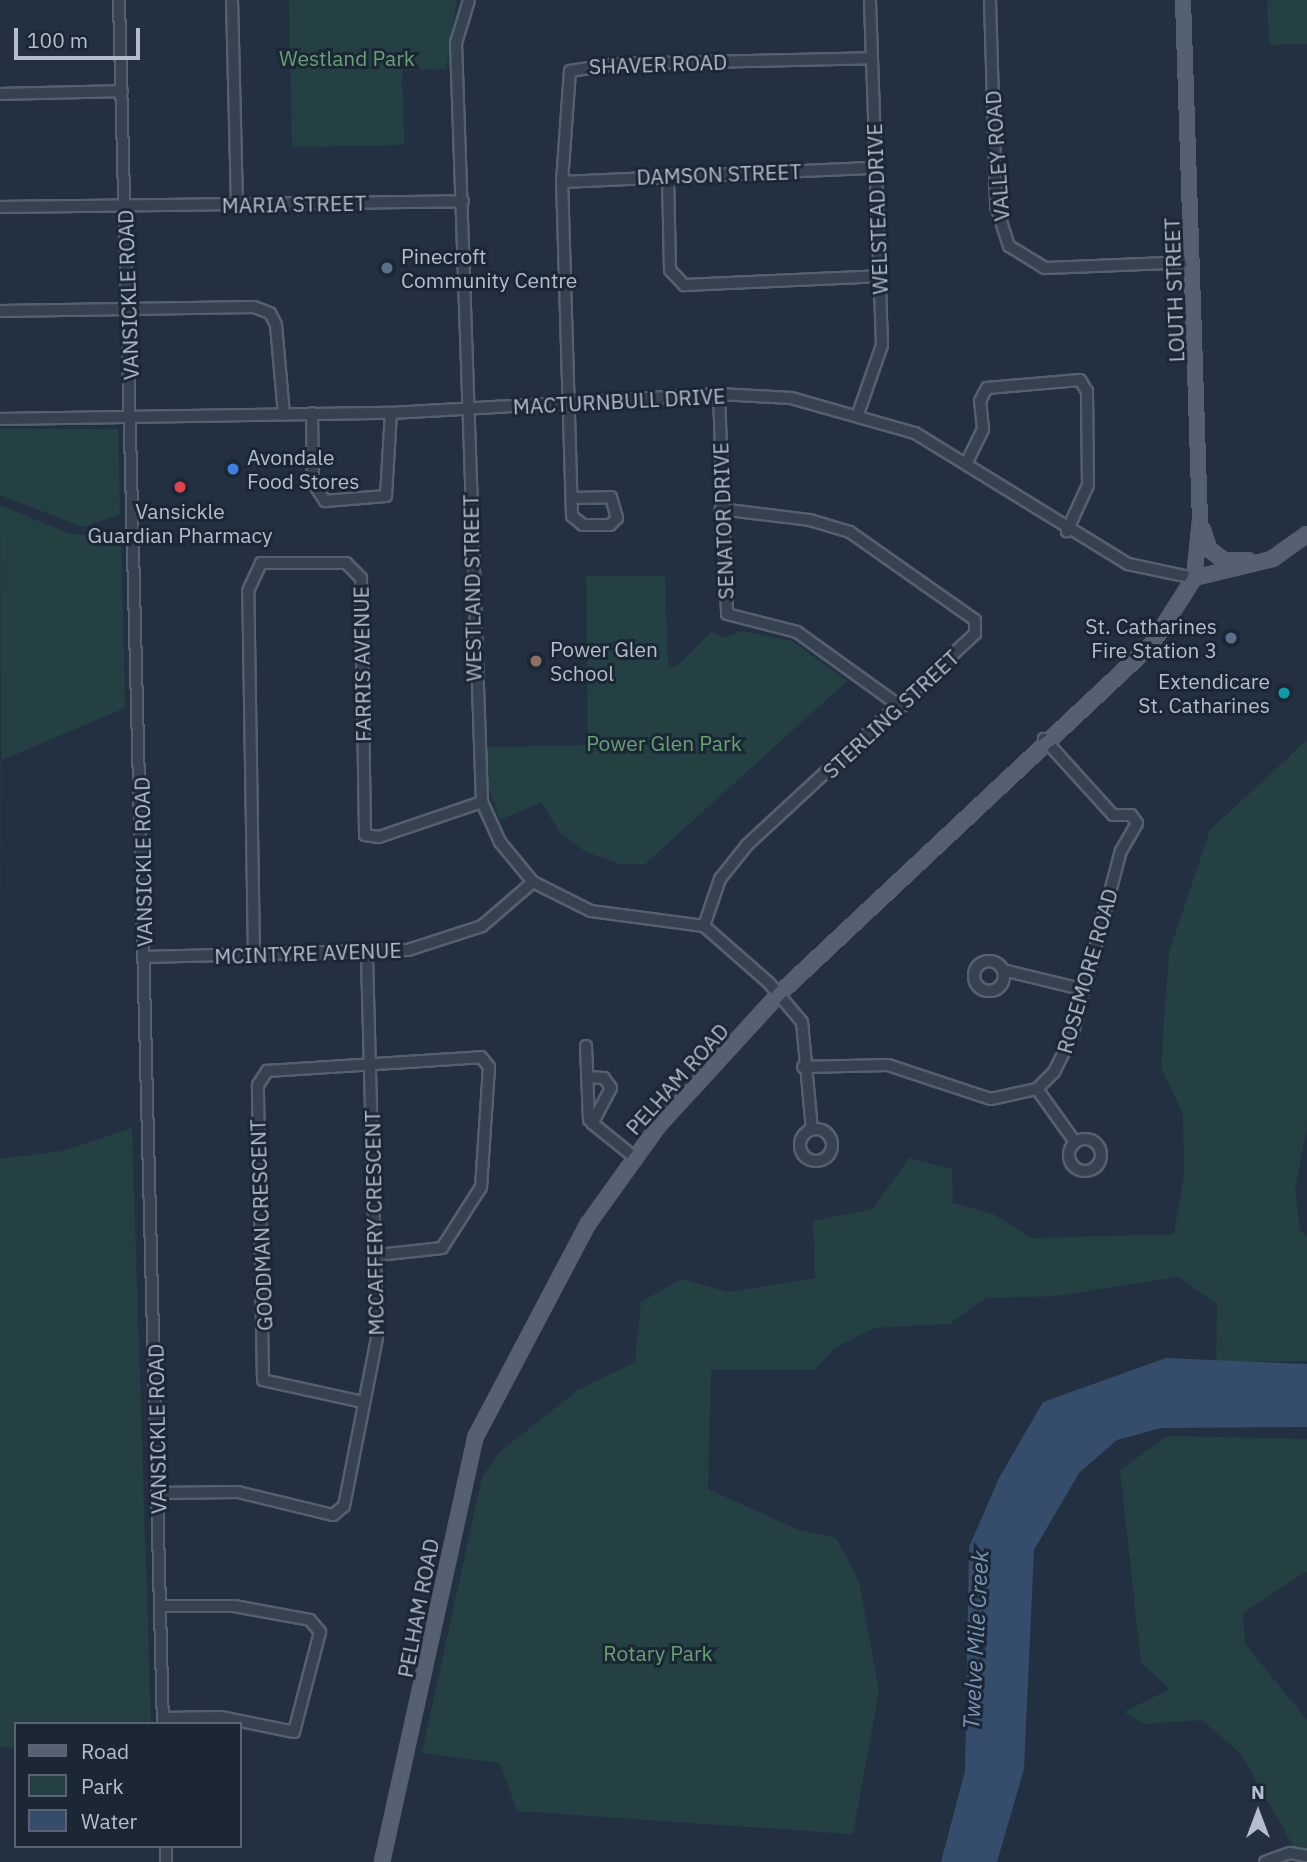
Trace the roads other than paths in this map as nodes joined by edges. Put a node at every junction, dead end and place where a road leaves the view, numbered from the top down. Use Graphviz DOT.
graph roads {
  1 [pos="119,0"];
  2 [pos="232,0"];
  3 [pos="469,0"];
  4 [pos="870,0"];
  5 [pos="990,0"];
  6 [pos="1184,0"];
  7 [pos="872,58"];
  8 [pos="122,91"];
  9 [pos="0,94"];
  10 [pos="875,168"];
  11 [pos="668,175"];
  12 [pos="562,182"];
  13 [pos="463,201"];
  14 [pos="237,205"];
  15 [pos="0,207"];
  16 [pos="125,208"];
  17 [pos="1193,262"];
  18 [pos="879,276"];
  19 [pos="130,309"];
  20 [pos="0,311"];
  21 [pos="719,394"];
  22 [pos="569,405"];
  23 [pos="469,410"];
  24 [pos="312,413"];
  25 [pos="391,413"];
  26 [pos="285,414"];
  27 [pos="858,414"];
  28 [pos="132,416"];
  29 [pos="0,419"];
  30 [pos="967,462"];
  31 [pos="572,498"];
  32 [pos="721,509"];
  33 [pos="1200,521"];
  34 [pos="1068,531"];
  35 [pos="1307,534"];
  36 [pos="1272,559"];
  37 [pos="1194,578"];
  38 [pos="901,707"];
  39 [pos="1044,739"];
  40 [pos="482,802"];
  41 [pos="533,882"];
  42 [pos="704,926"];
  43 [pos="367,953"];
  44 [pos="254,956"];
  45 [pos="145,957"];
  46 [pos="1003,971"];
  47 [pos="1085,990"];
  48 [pos="779,994"];
  49 [pos="586,1046"];
  50 [pos="370,1064"];
  51 [pos="803,1066"];
  52 [pos="587,1077"];
  53 [pos="1037,1089"];
  54 [pos="595,1128"];
  55 [pos="812,1130"];
  56 [pos="1075,1142"];
  57 [pos="634,1157"];
  58 [pos="378,1255"];
  59 [pos="363,1402"];
  60 [pos="158,1493"];
  61 [pos="160,1606"];
  62 [pos="163,1721"];
  63 [pos="1307,1856"];
  64 [pos="382,1862"];
  65 [pos="1265,1862"];
  1 -- 8 [label="street, VANSICKLE ROAD"];
  2 -- 14 [label="street"];
  3 -- 13 [label="street, WESTLAND STREET"];
  4 -- 7 [label="street, WELSTEAD DRIVE"];
  5 -- 17 [label="street, VALLEY ROAD"];
  6 -- 17 [label="main road, LOUTH STREET"];
  7 -- 10 [label="street, WELSTEAD DRIVE"];
  7 -- 12 [label="street, SHAVER ROAD"];
  8 -- 9 [label="street"];
  8 -- 16 [label="street, VANSICKLE ROAD"];
  10 -- 11 [label="street, DAMSON STREET"];
  10 -- 18 [label="street, WELSTEAD DRIVE"];
  11 -- 12 [label="street, DAMSON STREET"];
  11 -- 18 [label="street"];
  12 -- 22 [label="street, SHAVER ROAD"];
  13 -- 14 [label="street, MARIA STREET"];
  13 -- 23 [label="street, WESTLAND STREET"];
  14 -- 16 [label="street, MARIA STREET"];
  15 -- 16 [label="street, MARIA STREET"];
  16 -- 19 [label="street, VANSICKLE ROAD"];
  17 -- 33 [label="main road, LOUTH STREET"];
  18 -- 27 [label="street, WELSTEAD DRIVE"];
  19 -- 20 [label="street"];
  19 -- 26 [label="street"];
  19 -- 28 [label="street, VANSICKLE ROAD"];
  21 -- 22 [label="street, MACTURNBULL DRIVE"];
  21 -- 27 [label="street, MACTURNBULL DRIVE"];
  21 -- 32 [label="street, SENATOR DRIVE"];
  22 -- 23 [label="street, MACTURNBULL DRIVE"];
  22 -- 31 [label="street, SHAVER ROAD"];
  23 -- 25 [label="street, MACTURNBULL DRIVE"];
  23 -- 40 [label="street, WESTLAND STREET"];
  24 -- 25 [label="street, MACTURNBULL DRIVE"];
  24 -- 25 [label="street"];
  24 -- 26 [label="street, MACTURNBULL DRIVE"];
  26 -- 28 [label="street, MACTURNBULL DRIVE"];
  27 -- 30 [label="street, MACTURNBULL DRIVE"];
  28 -- 29 [label="street, MACTURNBULL DRIVE"];
  28 -- 45 [label="street, VANSICKLE ROAD"];
  30 -- 34 [label="street, MACTURNBULL DRIVE"];
  30 -- 34 [label="street"];
  31 -- 31 [label="street"];
  32 -- 38 [label="street, SENATOR DRIVE"];
  32 -- 38 [label="street, STERLING STREET"];
  33 -- 36 [label="main road"];
  33 -- 37 [label="main road, LOUTH STREET"];
  34 -- 37 [label="street, MACTURNBULL DRIVE"];
  35 -- 36 [label="main road"];
  36 -- 37 [label="main road"];
  37 -- 39 [label="main road, PELHAM ROAD"];
  38 -- 42 [label="street, STERLING STREET"];
  39 -- 47 [label="street, ROSEMORE ROAD"];
  39 -- 48 [label="main road, PELHAM ROAD"];
  40 -- 41 [label="street, WESTLAND STREET"];
  40 -- 44 [label="street, FARRIS AVENUE"];
  41 -- 42 [label="street, WESTLAND STREET"];
  41 -- 43 [label="street, MCINTYRE AVENUE"];
  42 -- 48 [label="street"];
  43 -- 44 [label="street, MCINTYRE AVENUE"];
  43 -- 50 [label="street, MCCAFFERY CRESCENT"];
  44 -- 45 [label="street, MCINTYRE AVENUE"];
  45 -- 60 [label="street, VANSICKLE ROAD"];
  46 -- 47 [label="street"];
  47 -- 53 [label="street, ROSEMORE ROAD"];
  48 -- 51 [label="street"];
  48 -- 57 [label="main road, PELHAM ROAD"];
  49 -- 52 [label="street"];
  50 -- 58 [label="street, MCCAFFERY CRESCENT"];
  50 -- 58 [label="street"];
  50 -- 59 [label="street, GOODMAN CRESCENT"];
  51 -- 53 [label="street"];
  51 -- 55 [label="street"];
  52 -- 54 [label="street"];
  52 -- 54 [label="street"];
  53 -- 56 [label="street"];
  54 -- 57 [label="street"];
  57 -- 64 [label="main road, PELHAM ROAD"];
  58 -- 59 [label="street, MCCAFFERY CRESCENT"];
  59 -- 60 [label="street, MCCAFFERY CRESCENT"];
  60 -- 61 [label="street, VANSICKLE ROAD"];
  61 -- 62 [label="street, VANSICKLE ROAD"];
  61 -- 62 [label="street"];
  63 -- 65 [label="street"];
}
